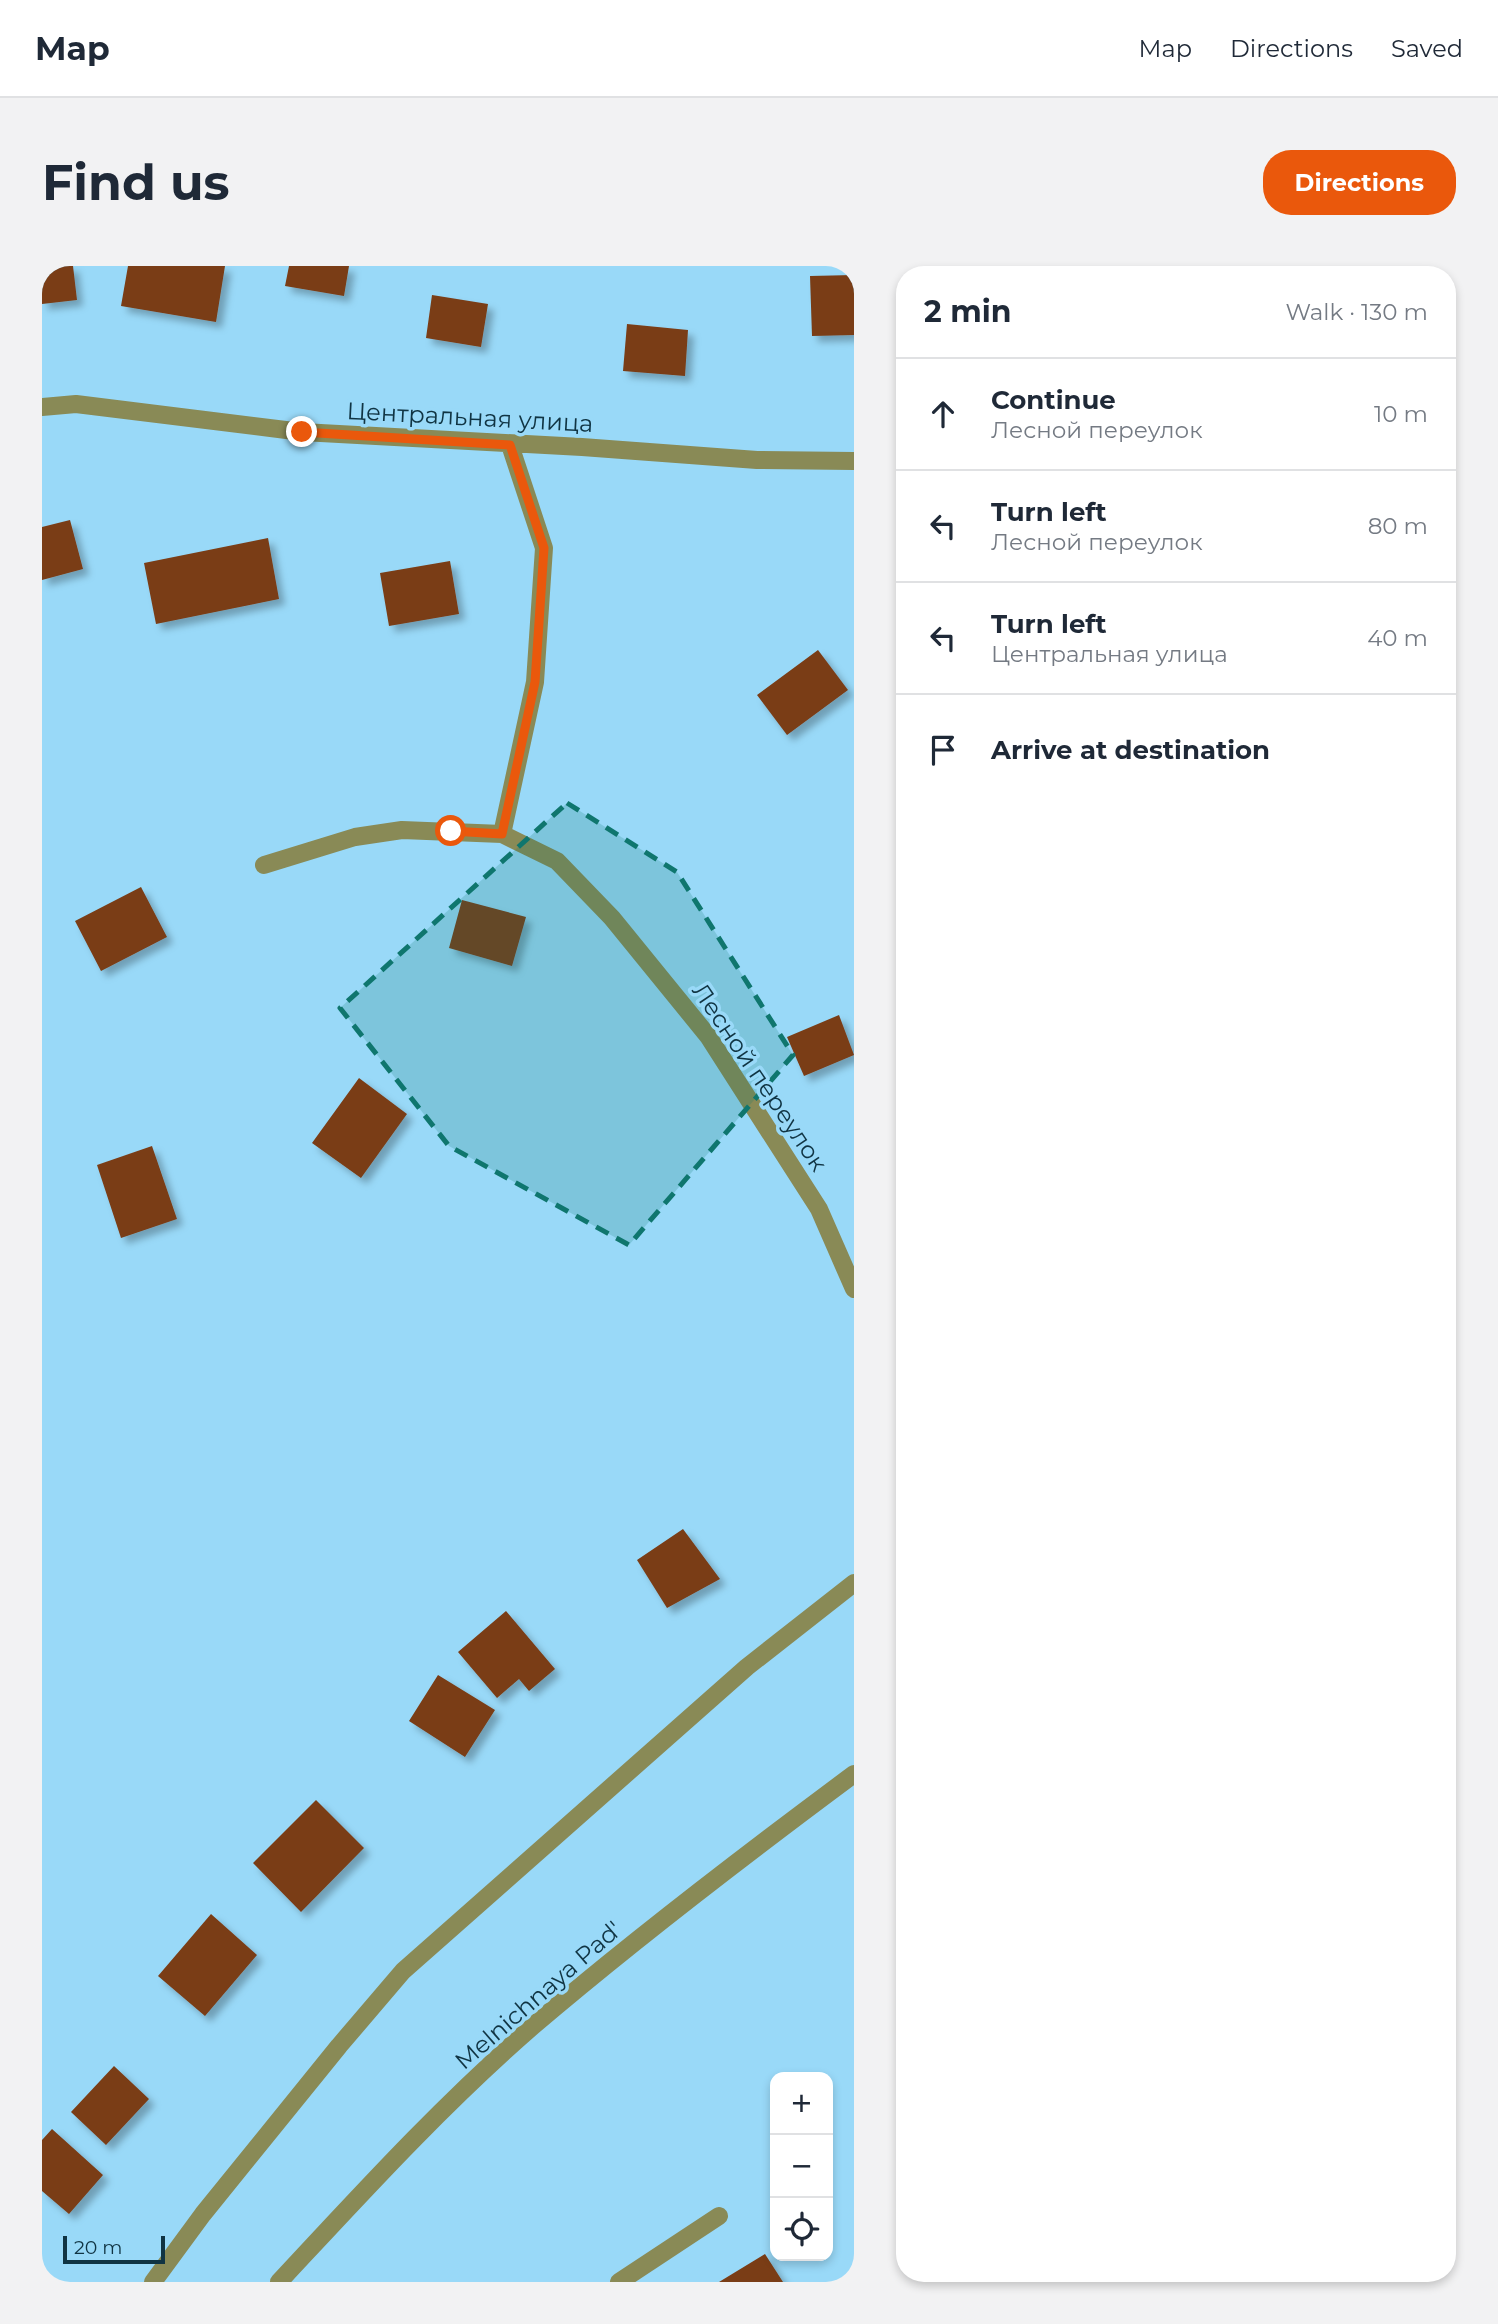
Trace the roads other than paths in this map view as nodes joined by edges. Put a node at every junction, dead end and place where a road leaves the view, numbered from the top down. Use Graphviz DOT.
graph roads {
  1 [pos="42,407"];
  2 [pos="510,445"];
  3 [pos="854,461"];
  4 [pos="502,834"];
  5 [pos="264,865"];
  6 [pos="854,1289"];
  7 [pos="854,1583"];
  8 [pos="854,1774"];
  9 [pos="719,2216"];
  10 [pos="153,2282"];
  11 [pos="279,2282"];
  12 [pos="619,2282"];
  1 -- 2 [label="street, Центральная улица"];
  2 -- 3 [label="street, Центральная улица"];
  2 -- 4 [label="street"];
  4 -- 5 [label="street, Лесной переулок"];
  4 -- 6 [label="street, Лесной переулок"];
  7 -- 10 [label="street"];
  8 -- 11 [label="street, Melnichnaya Pad'"];
  9 -- 12 [label="street"];
}
